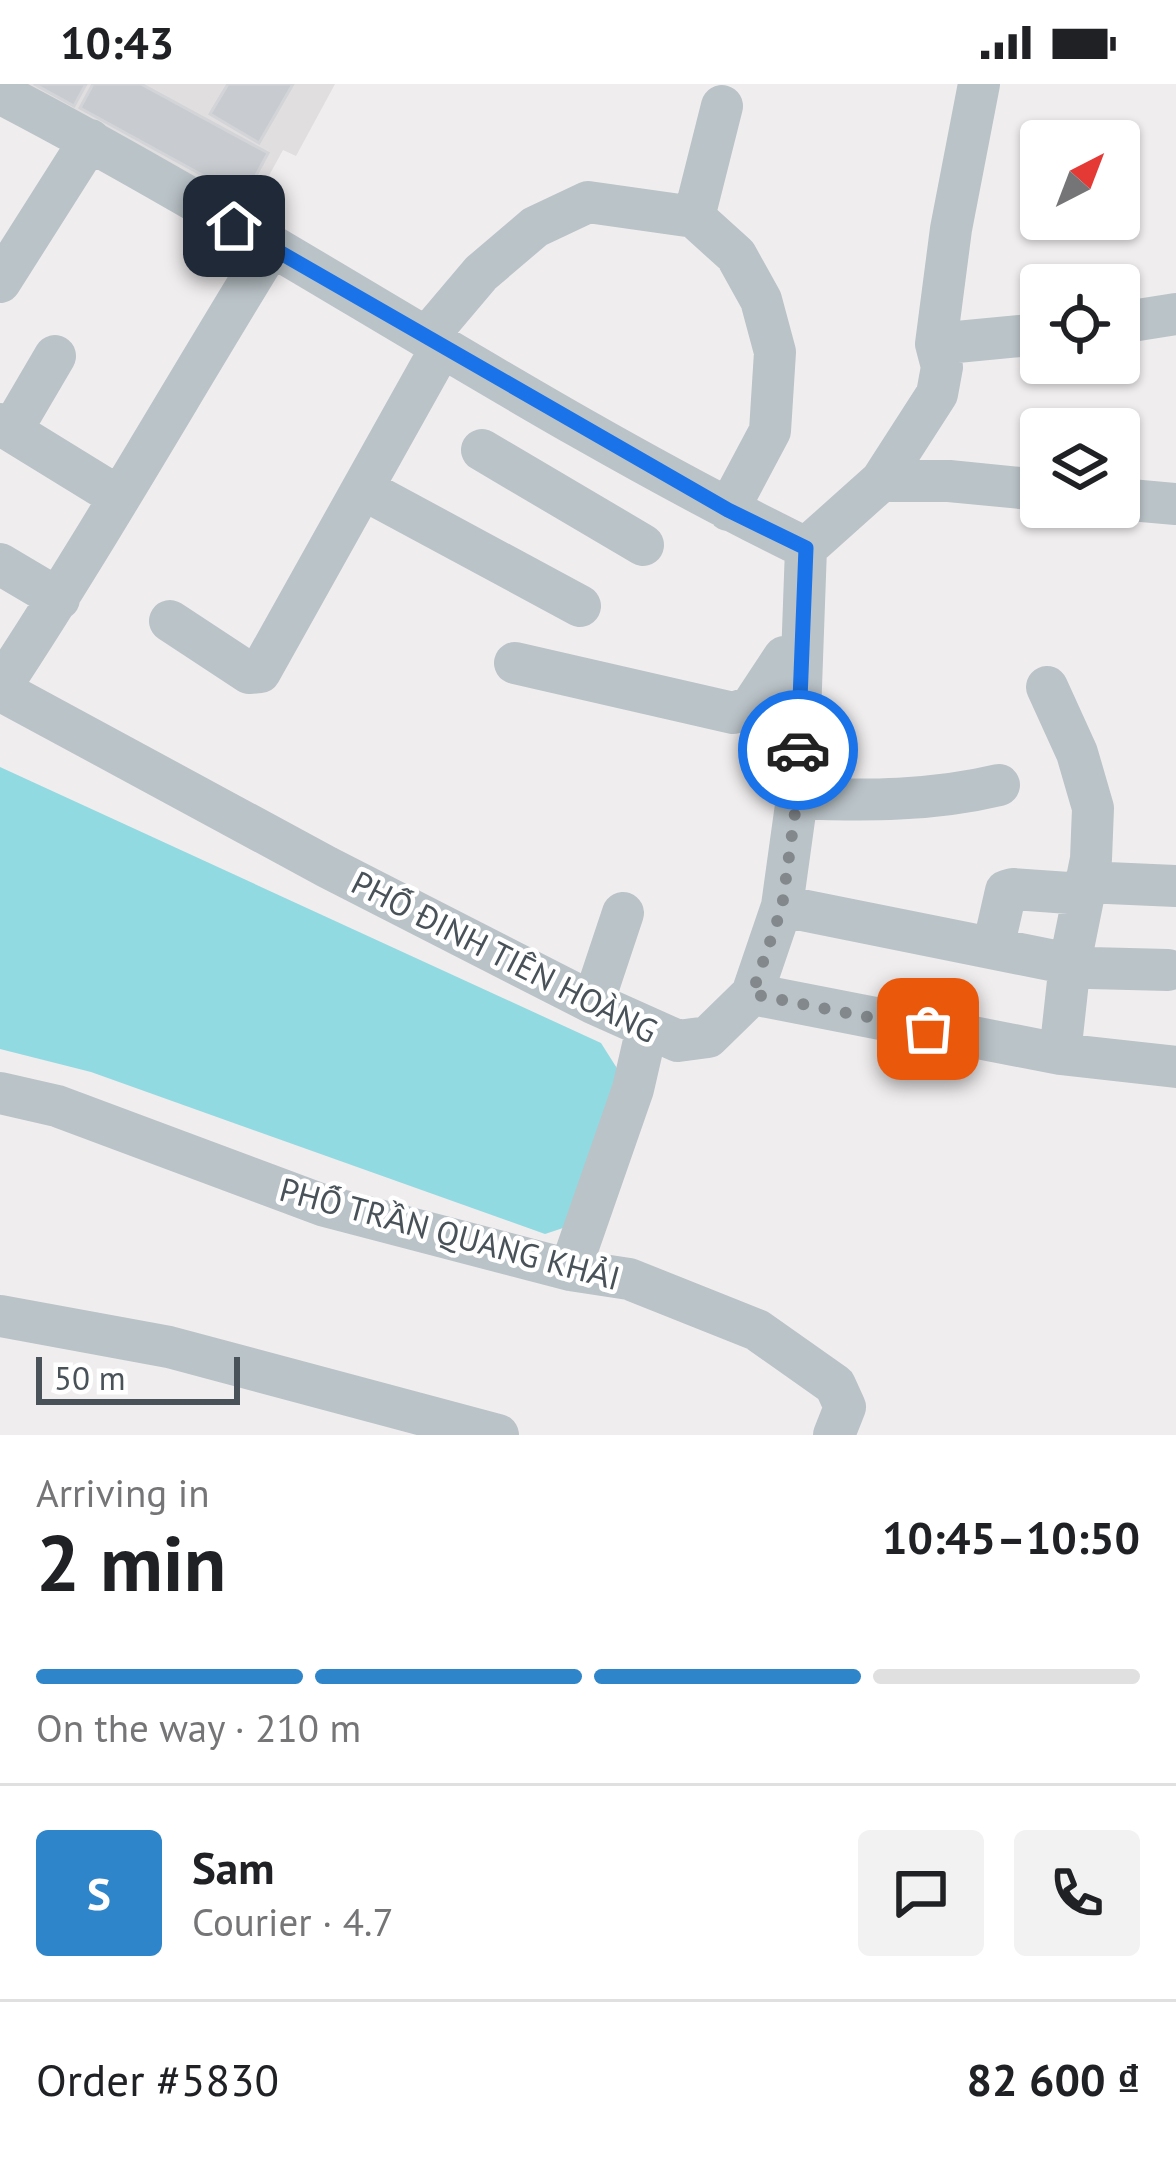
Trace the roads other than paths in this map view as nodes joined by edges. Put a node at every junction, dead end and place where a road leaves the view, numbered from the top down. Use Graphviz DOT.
graph roads {
  1 [pos="979,84"];
  2 [pos="0,93"];
  3 [pos="722,106"];
  4 [pos="90,140"];
  5 [pos="694,217"];
  6 [pos="270,248"];
  7 [pos="0,283"];
  8 [pos="1176,314"];
  9 [pos="1140,320"];
  10 [pos="1020,336"];
  11 [pos="434,343"];
  12 [pos="936,344"];
  13 [pos="55,356"];
  14 [pos="6,428"];
  15 [pos="587,430"];
  16 [pos="482,450"];
  17 [pos="881,481"];
  18 [pos="1020,488"];
  19 [pos="363,489"];
  20 [pos="556,494"];
  21 [pos="117,496"];
  22 [pos="1140,501"];
  23 [pos="1176,504"];
  24 [pos="728,510"];
  25 [pos="644,544"];
  26 [pos="806,548"];
  27 [pos="0,564"];
  28 [pos="58,599"];
  29 [pos="580,606"];
  30 [pos="170,621"];
  31 [pos="802,659"];
  32 [pos="515,663"];
  33 [pos="1047,687"];
  34 [pos="0,689"];
  35 [pos="999,784"];
  36 [pos="797,798"];
  37 [pos="1176,886"];
  38 [pos="1084,888"];
  39 [pos="782,907"];
  40 [pos="623,913"];
  41 [pos="993,948"];
  42 [pos="1070,963"];
  43 [pos="1168,970"];
  44 [pos="752,994"];
  45 [pos="593,1003"];
  46 [pos="647,1028"];
  47 [pos="1060,1054"];
  48 [pos="1176,1066"];
  49 [pos="0,1093"];
  50 [pos="570,1270"];
  51 [pos="0,1316"];
  52 [pos="498,1435"];
  53 [pos="834,1435"];
  1 -- 12 [label="street"];
  2 -- 4 [label="street"];
  3 -- 5 [label="street"];
  4 -- 6 [label="street"];
  4 -- 7 [label="street"];
  5 -- 11 [label="street"];
  5 -- 24 [label="street"];
  6 -- 11 [label="street"];
  6 -- 21 [label="street"];
  8 -- 9 [label="street"];
  10 -- 12 [label="street"];
  11 -- 15 [label="street"];
  11 -- 19 [label="street"];
  12 -- 17 [label="street"];
  13 -- 14 [label="street"];
  14 -- 21 [label="street"];
  15 -- 20 [label="street"];
  15 -- 24 [label="street"];
  16 -- 20 [label="street"];
  17 -- 18 [label="street"];
  17 -- 26 [label="street"];
  19 -- 29 [label="street"];
  19 -- 30 [label="street"];
  20 -- 25 [label="street"];
  21 -- 28 [label="street"];
  22 -- 23 [label="street"];
  24 -- 26 [label="street"];
  26 -- 31 [label="street"];
  27 -- 28 [label="street"];
  28 -- 34 [label="street"];
  31 -- 32 [label="street"];
  31 -- 36 [label="street"];
  33 -- 38 [label="street"];
  34 -- 45 [label="street, PHỐ ĐINH TIÊN HOÀNG"];
  35 -- 36 [label="street"];
  36 -- 39 [label="street"];
  37 -- 38 [label="street"];
  38 -- 41 [label="street"];
  38 -- 42 [label="street"];
  39 -- 41 [label="street"];
  39 -- 44 [label="street"];
  40 -- 45 [label="street"];
  41 -- 42 [label="street"];
  42 -- 43 [label="street"];
  42 -- 47 [label="street"];
  44 -- 46 [label="street, PHỐ ĐINH TIÊN HOÀNG"];
  44 -- 47 [label="street"];
  45 -- 46 [label="street, PHỐ ĐINH TIÊN HOÀNG"];
  46 -- 50 [label="street"];
  47 -- 48 [label="street"];
  49 -- 50 [label="street, PHỐ TRẦN QUANG KHẢI"];
  50 -- 53 [label="street, PHỐ TRẦN QUANG KHẢI"];
  51 -- 52 [label="street"];
}
